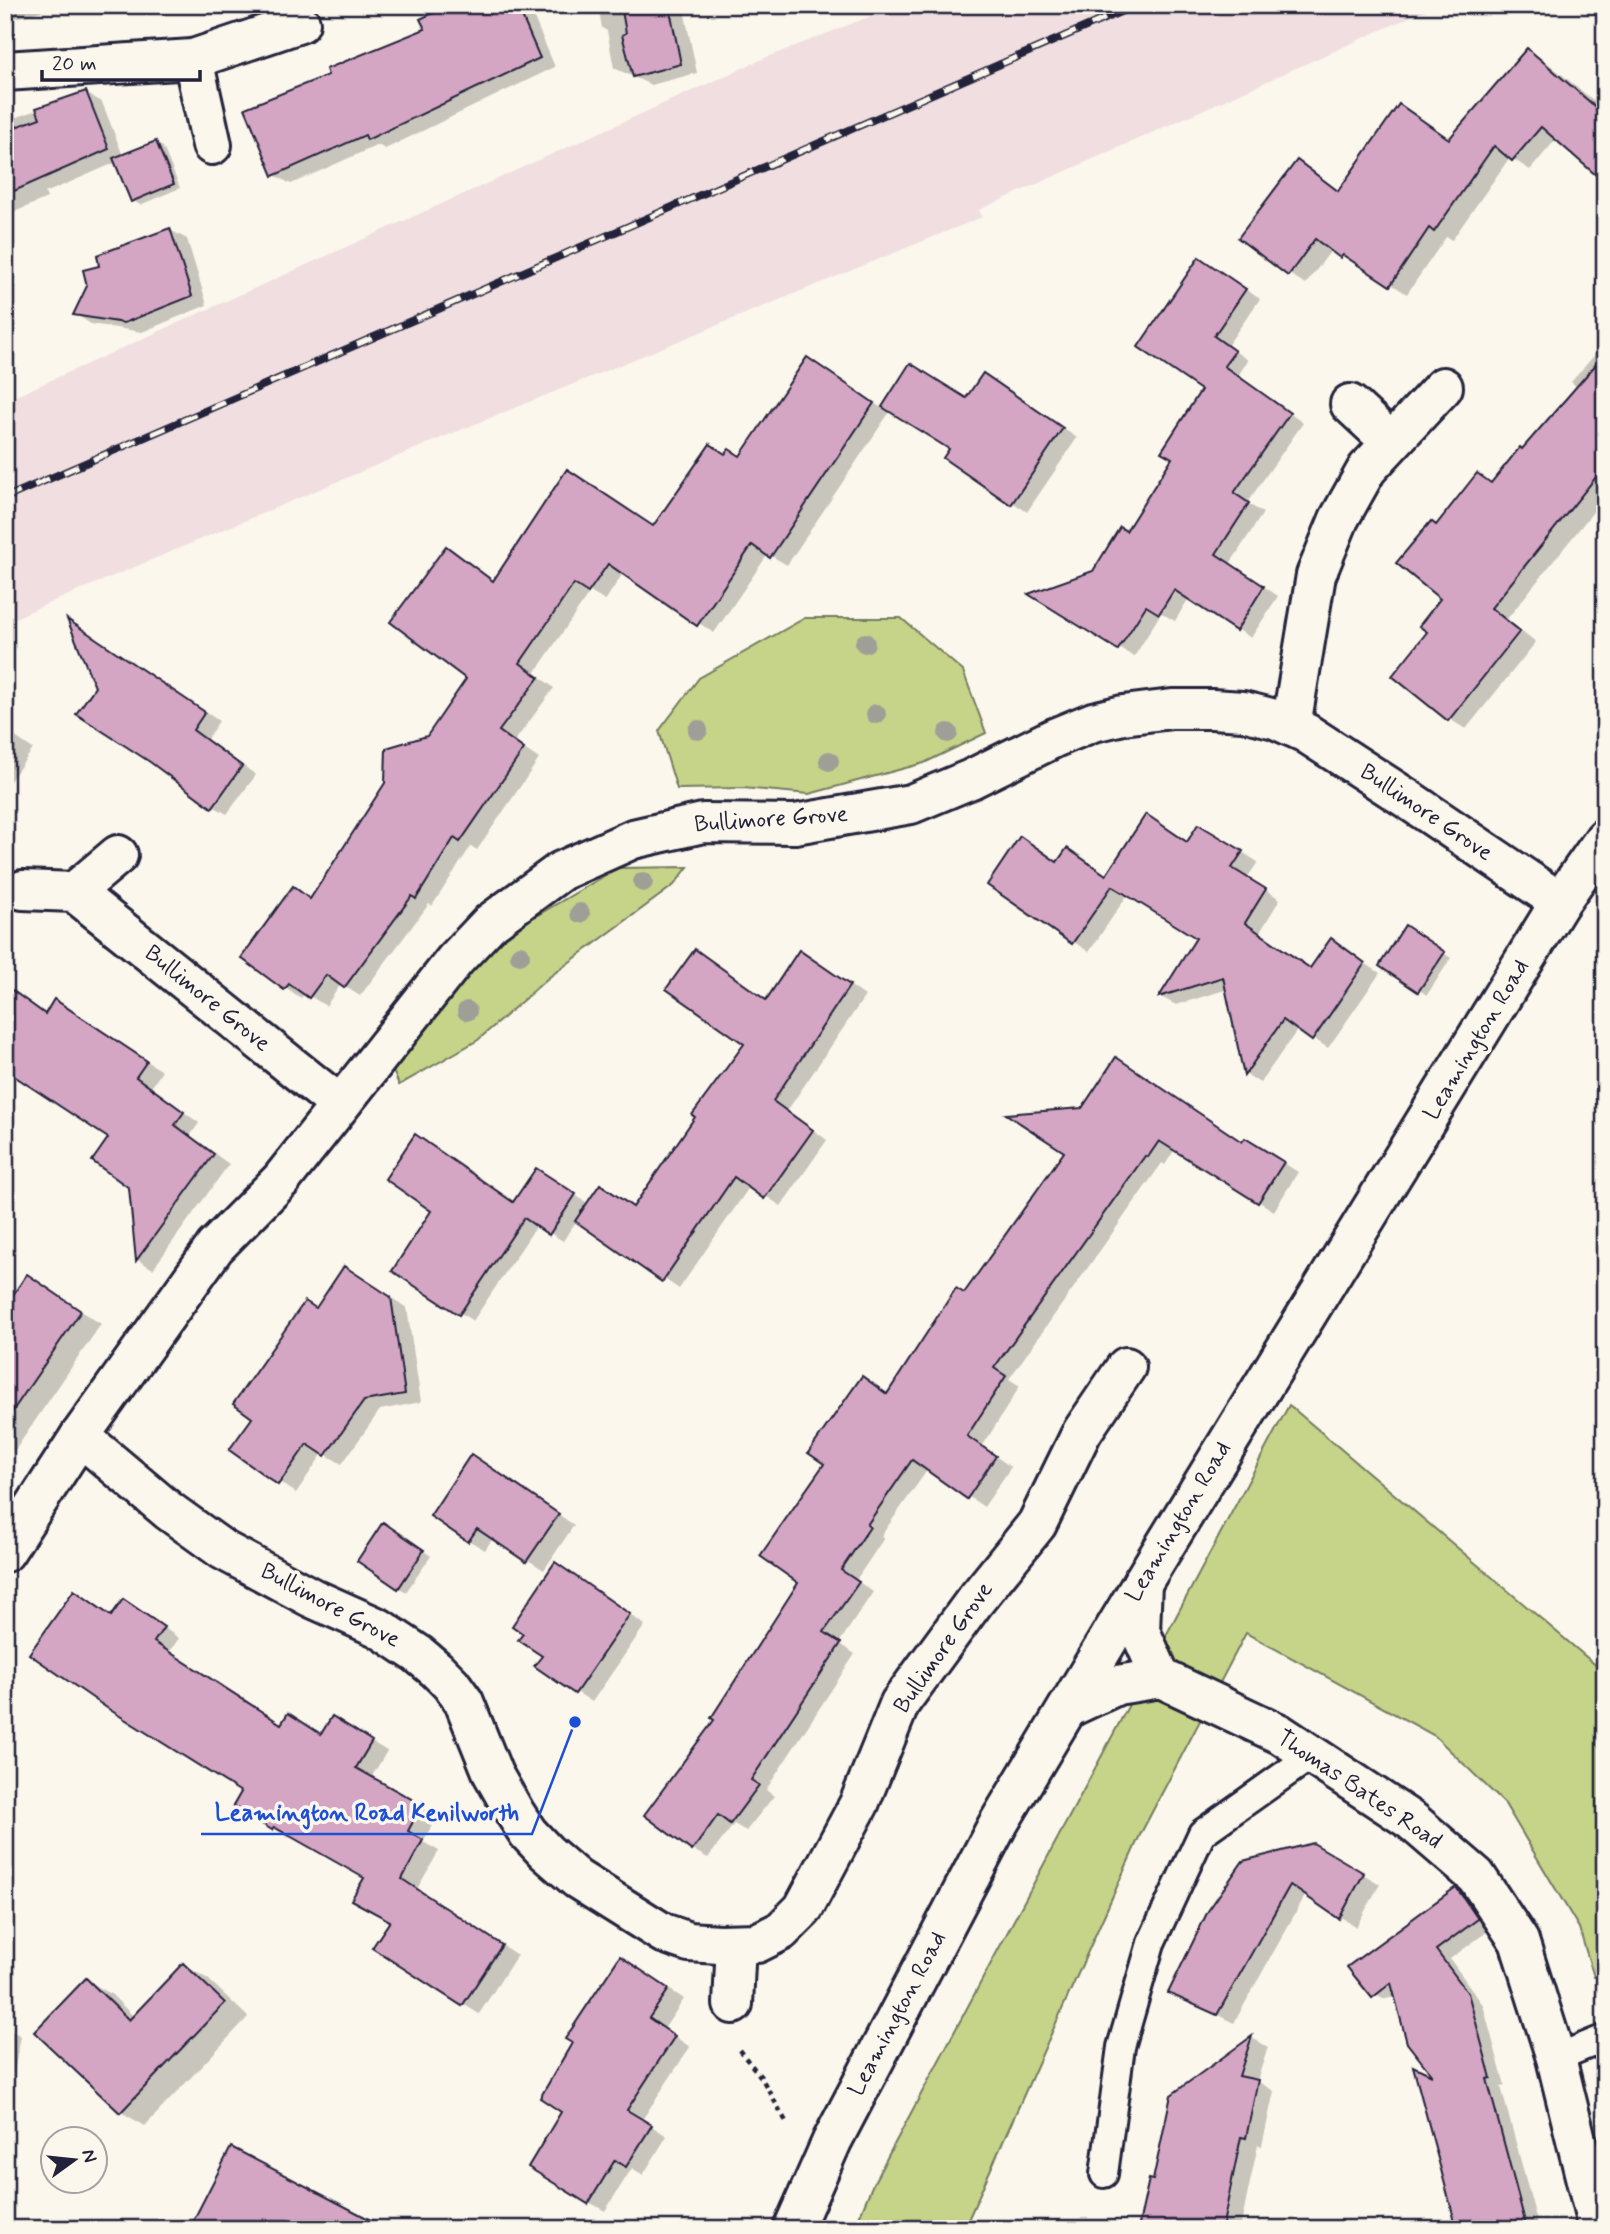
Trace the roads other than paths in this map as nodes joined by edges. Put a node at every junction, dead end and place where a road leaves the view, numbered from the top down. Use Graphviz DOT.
graph roads {
  1 [pos="300,23"];
  2 [pos="193,59"];
  3 [pos="5,71"];
  4 [pos="212,145"];
  5 [pos="1443,387"];
  6 [pos="1350,404"];
  7 [pos="1391,442"];
  8 [pos="1291,726"];
  9 [pos="1605,838"];
  10 [pos="118,855"];
  11 [pos="23,890"];
  12 [pos="74,892"];
  13 [pos="1560,902"];
  14 [pos="340,1105"];
  15 [pos="1126,1367"];
  16 [pos="80,1436"];
  17 [pos="5,1552"];
  18 [pos="1142,1583"];
  19 [pos="1161,1678"];
  20 [pos="1068,1708"];
  21 [pos="1312,1755"];
  22 [pos="736,1944"];
  23 [pos="733,2004"];
  24 [pos="1605,2038"];
  25 [pos="1556,2058"];
  26 [pos="1104,2174"];
  27 [pos="793,2229"];
  28 [pos="1598,2229"];
  1 -- 2 [label="street"];
  2 -- 3 [label="street"];
  2 -- 4 [label="street"];
  5 -- 7 [label="street"];
  6 -- 7 [label="street"];
  7 -- 8 [label="street"];
  8 -- 13 [label="street, Bullimore Grove"];
  8 -- 14 [label="street, Bullimore Grove"];
  9 -- 13 [label="street, Leamington Road"];
  10 -- 12 [label="street"];
  11 -- 12 [label="street"];
  12 -- 14 [label="street, Bullimore Grove"];
  13 -- 18 [label="street, Leamington Road"];
  14 -- 16 [label="street, Bullimore Grove"];
  15 -- 22 [label="street, Bullimore Grove"];
  16 -- 17 [label="street, Bullimore Grove"];
  16 -- 22 [label="street, Bullimore Grove"];
  18 -- 19 [label="street"];
  18 -- 20 [label="street, Leamington Road"];
  19 -- 20 [label="street"];
  19 -- 21 [label="street, Thomas Bates Road"];
  20 -- 27 [label="street, Leamington Road"];
  21 -- 25 [label="street, Thomas Bates Road"];
  21 -- 26 [label="lane"];
  22 -- 23 [label="street"];
  24 -- 25 [label="lane"];
  25 -- 28 [label="street, Thomas Bates Road"];
}
